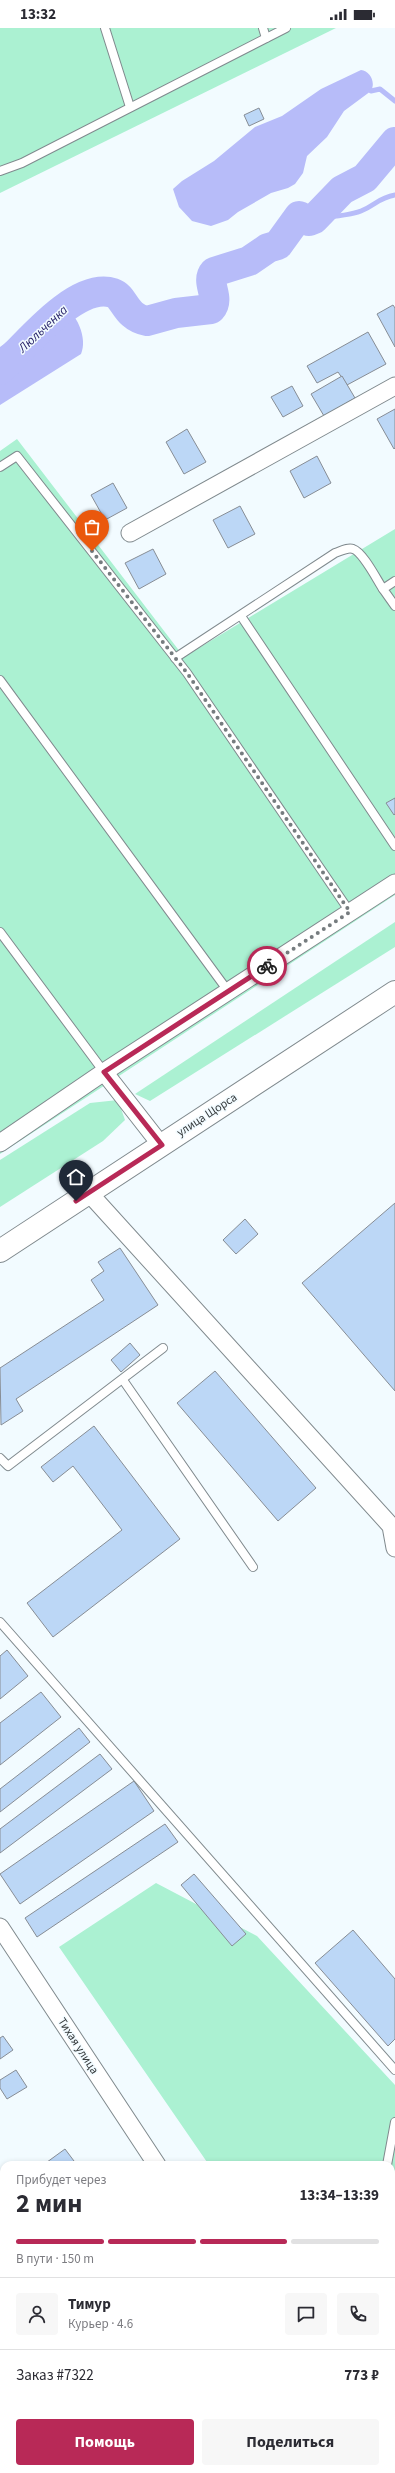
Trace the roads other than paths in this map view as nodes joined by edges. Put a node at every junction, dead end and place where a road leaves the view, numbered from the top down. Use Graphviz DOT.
graph roads {
  1 [pos="105,28"];
  2 [pos="264,28"];
  3 [pos="286,28"];
  4 [pos="266,38"];
  5 [pos="130,107"];
  6 [pos="0,171"];
  7 [pos="395,386"];
  8 [pos="0,467"];
  9 [pos="130,533"];
  10 [pos="395,581"];
  11 [pos="383,589"];
  12 [pos="395,606"];
  13 [pos="241,616"];
  14 [pos="176,658"];
  15 [pos="0,680"];
  16 [pos="395,846"];
  17 [pos="395,883"];
  18 [pos="350,912"];
  19 [pos="0,932"];
  20 [pos="228,991"];
  21 [pos="395,992"];
  22 [pos="104,1072"];
  23 [pos="0,1143"];
  24 [pos="162,1145"];
  25 [pos="89,1193"];
  26 [pos="0,1251"];
  27 [pos="163,1348"];
  28 [pos="123,1380"];
  29 [pos="0,1458"];
  30 [pos="395,1548"];
  31 [pos="253,1567"];
  32 [pos="0,1622"];
  33 [pos="0,1927"];
  34 [pos="395,2070"];
  35 [pos="395,2122"];
  36 [pos="154,2161"];
  37 [pos="388,2161"];
  1 -- 5 [label="lane"];
  2 -- 4 [label="lane"];
  3 -- 4 [label="lane"];
  4 -- 5 [label="lane"];
  5 -- 6 [label="lane"];
  7 -- 9 [label="street"];
  8 -- 14 [label="lane"];
  10 -- 11 [label="lane"];
  11 -- 12 [label="lane"];
  11 -- 13 [label="lane"];
  13 -- 14 [label="lane"];
  13 -- 16 [label="lane"];
  14 -- 18 [label="lane"];
  15 -- 20 [label="lane"];
  17 -- 18 [label="street"];
  18 -- 20 [label="street"];
  19 -- 22 [label="lane"];
  20 -- 22 [label="street"];
  21 -- 24 [label="main road, улица Щорса"];
  22 -- 23 [label="street"];
  22 -- 24 [label="street"];
  24 -- 25 [label="main road, улица Щорса"];
  25 -- 26 [label="main road, улица Щорса"];
  25 -- 30 [label="street"];
  27 -- 28 [label="lane"];
  28 -- 29 [label="lane"];
  28 -- 31 [label="lane"];
  32 -- 34 [label="lane"];
  33 -- 36 [label="street, Тихая улица"];
  35 -- 37 [label="lane"];
}
